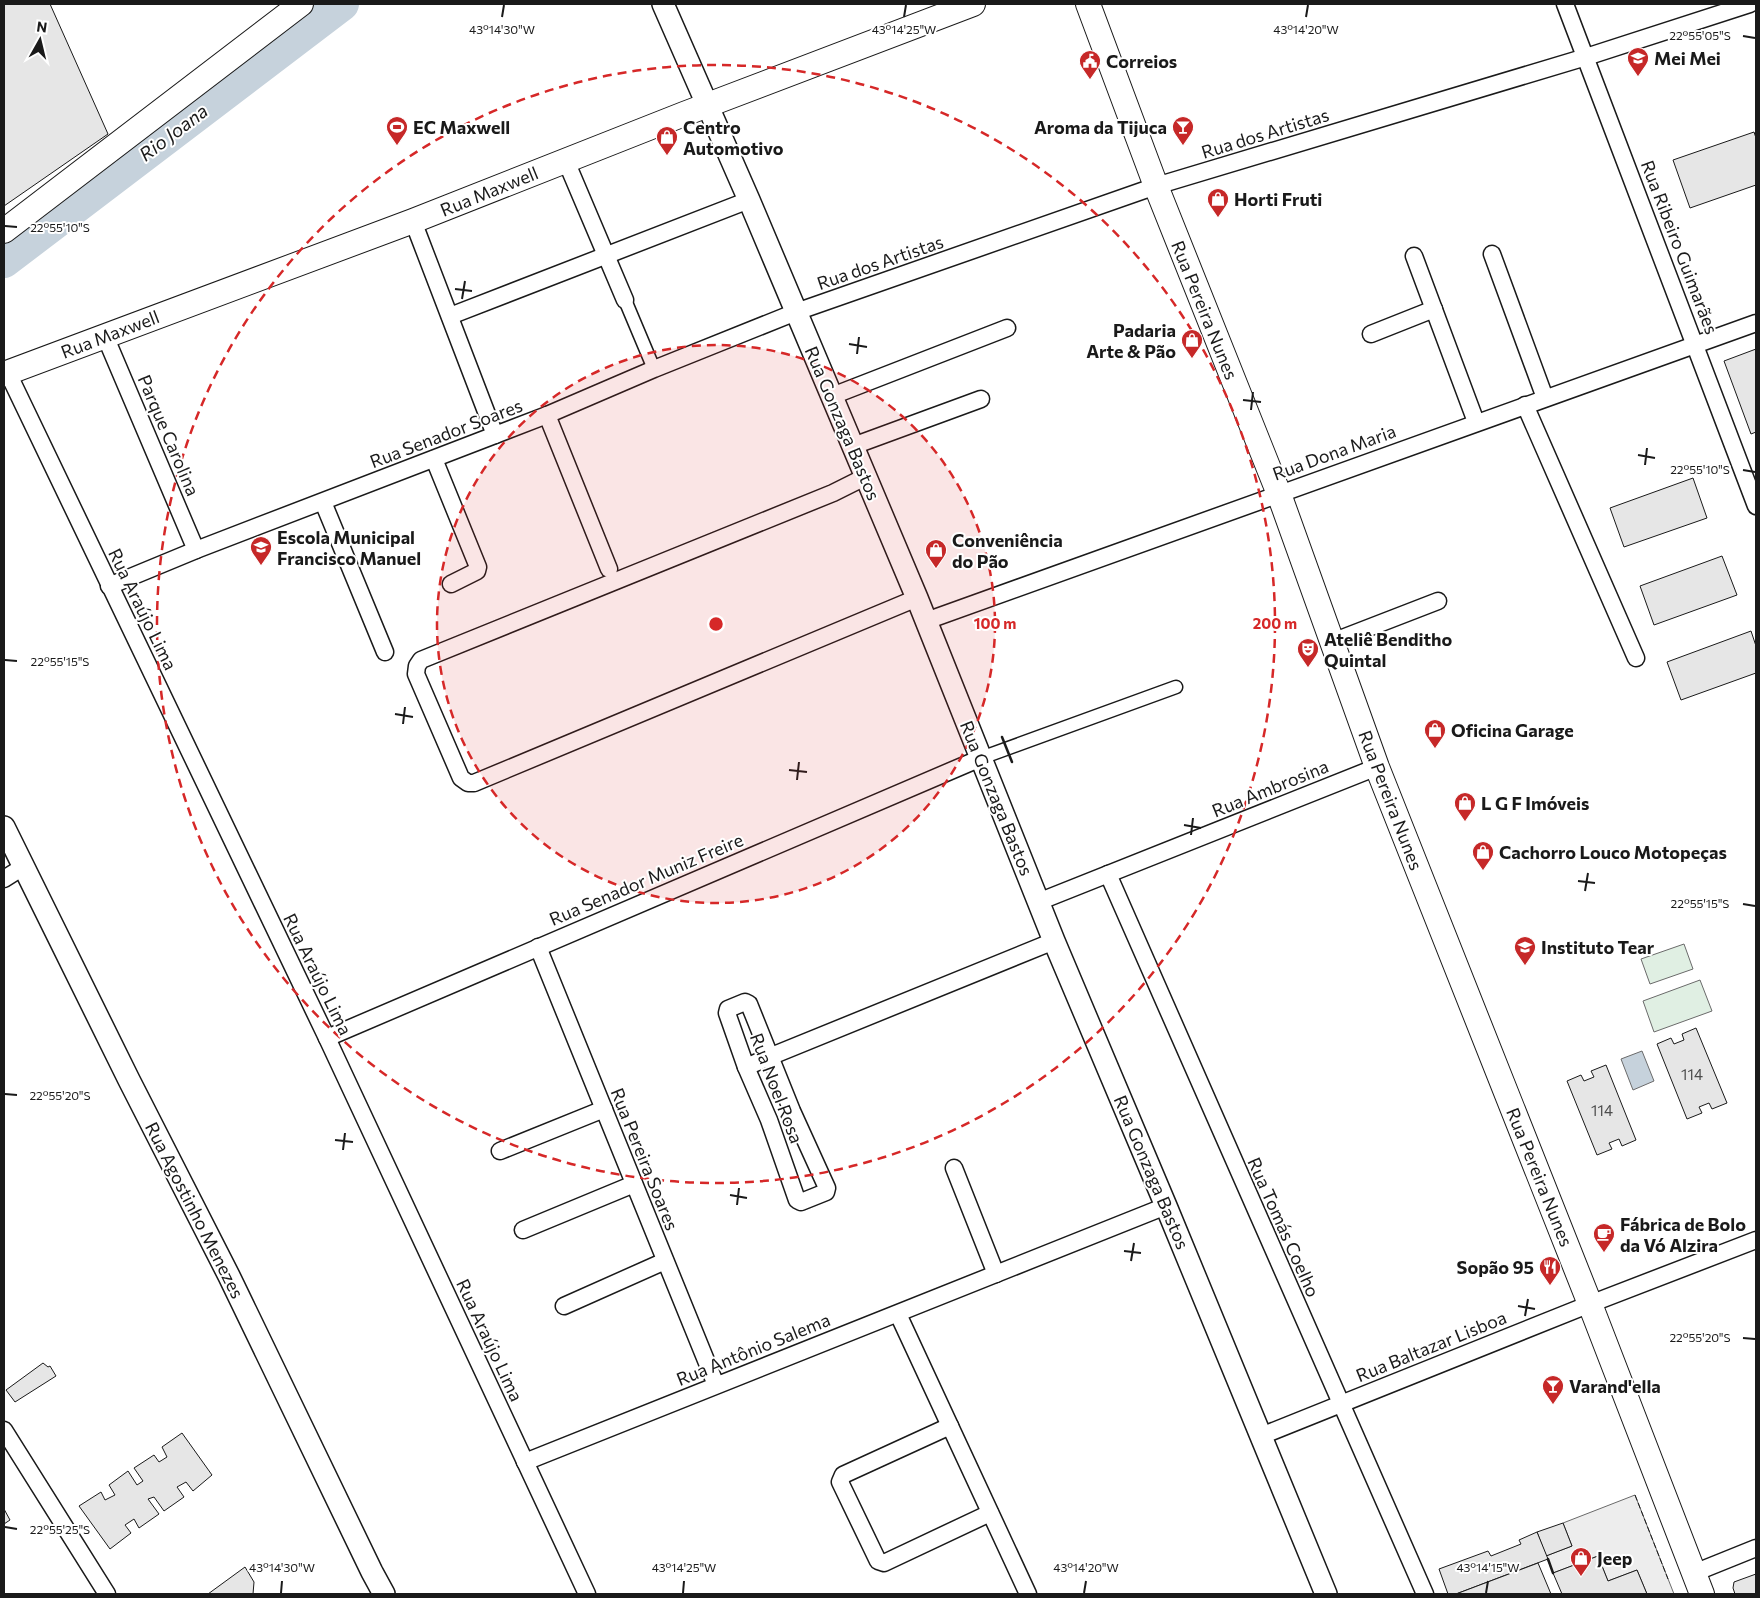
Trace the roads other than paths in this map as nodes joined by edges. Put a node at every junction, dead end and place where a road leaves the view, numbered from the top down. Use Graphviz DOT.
graph roads {
  1 [pos="300,4"];
  2 [pos="663,4"];
  3 [pos="973,4"];
  4 [pos="1088,4"];
  5 [pos="1565,4"];
  6 [pos="1750,4"];
  7 [pos="1586,57"];
  8 [pos="707,106"];
  9 [pos="566,161"];
  10 [pos="1156,186"];
  11 [pos="749,200"];
  12 [pos="413,221"];
  13 [pos="4,231"];
  14 [pos="1492,254"];
  15 [pos="606,256"];
  16 [pos="1414,256"];
  17 [pos="625,300"];
  18 [pos="1434,309"];
  19 [pos="796,312"];
  20 [pos="450,316"];
  21 [pos="1756,323"];
  22 [pos="1007,328"];
  23 [pos="1371,334"];
  24 [pos="105,336"];
  25 [pos="1696,344"];
  26 [pos="654,369"];
  27 [pos="6,374"];
  28 [pos="832,396"];
  29 [pos="1545,398"];
  30 [pos="981,399"];
  31 [pos="1525,405"];
  32 [pos="547,415"];
  33 [pos="1476,422"];
  34 [pos="495,435"];
  35 [pos="853,446"];
  36 [pos="434,459"];
  37 [pos="865,477"];
  38 [pos="1279,494"];
  39 [pos="323,502"];
  40 [pos="1756,506"];
  41 [pos="196,550"];
  42 [pos="609,569"];
  43 [pos="451,584"];
  44 [pos="109,586"];
  45 [pos="917,598"];
  46 [pos="1438,601"];
  47 [pos="926,621"];
  48 [pos="1332,642"];
  49 [pos="385,652"];
  50 [pos="1636,658"];
  51 [pos="1176,687"];
  52 [pos="981,758"];
  53 [pos="1377,767"];
  54 [pos="4,827"];
  55 [pos="22,867"];
  56 [pos="1108,874"];
  57 [pos="4,879"];
  58 [pos="1038,902"];
  59 [pos="1054,941"];
  60 [pos="538,947"];
  61 [pos="327,1038"];
  62 [pos="769,1056"];
  63 [pos="746,1067"];
  64 [pos="604,1110"];
  65 [pos="500,1152"];
  66 [pos="954,1168"];
  67 [pos="634,1184"];
  68 [pos="1166,1206"];
  69 [pos="523,1230"];
  70 [pos="1756,1240"];
  71 [pos="665,1261"];
  72 [pos="996,1274"];
  73 [pos="1590,1304"];
  74 [pos="564,1306"];
  75 [pos="898,1314"];
  76 [pos="716,1385"];
  77 [pos="1340,1403"];
  78 [pos="950,1426"];
  79 [pos="4,1430"];
  80 [pos="1261,1436"];
  81 [pos="525,1462"];
  82 [pos="990,1513"];
  83 [pos="1756,1548"];
  84 [pos="1698,1584"];
  85 [pos="107,1594"];
  86 [pos="384,1594"];
  87 [pos="587,1594"];
  88 [pos="1028,1594"];
  89 [pos="1326,1594"];
  90 [pos="1425,1594"];
  1 -- 13 [label="main road"];
  2 -- 8 [label="street, Rua Gonzaga Bastos"];
  3 -- 8 [label="main road, Rua Maxwell"];
  4 -- 10 [label="main road, Rua Pereira Nunes"];
  5 -- 7 [label="street, Rua Ribeiro Guimarães"];
  6 -- 7 [label="street, Rua dos Artistas"];
  7 -- 10 [label="street, Rua dos Artistas"];
  7 -- 25 [label="street, Rua Ribeiro Guimarães"];
  8 -- 9 [label="main road, Rua Maxwell"];
  8 -- 11 [label="street, Rua Gonzaga Bastos"];
  9 -- 12 [label="main road, Rua Maxwell"];
  9 -- 15 [label="street"];
  10 -- 19 [label="street, Rua dos Artistas"];
  10 -- 38 [label="main road, Rua Pereira Nunes"];
  11 -- 15 [label="street"];
  11 -- 19 [label="street, Rua Gonzaga Bastos"];
  12 -- 20 [label="street"];
  12 -- 24 [label="main road, Rua Maxwell"];
  14 -- 29 [label="street"];
  15 -- 17 [label="street"];
  15 -- 20 [label="street"];
  16 -- 18 [label="street"];
  17 -- 26 [label="street"];
  18 -- 23 [label="street"];
  18 -- 33 [label="street"];
  19 -- 26 [label="street, Rua Senador Soares"];
  19 -- 28 [label="street, Rua Gonzaga Bastos"];
  20 -- 34 [label="street"];
  21 -- 25 [label="street, Rua Dona Maria"];
  22 -- 28 [label="street"];
  24 -- 27 [label="main road, Rua Maxwell"];
  24 -- 41 [label="street, Parque Carolina"];
  25 -- 29 [label="street, Rua Dona Maria"];
  25 -- 40 [label="street, Rua Ribeiro Guimarães"];
  26 -- 32 [label="street, Rua Senador Soares"];
  27 -- 44 [label="street, Rua Araújo Lima"];
  28 -- 35 [label="street, Rua Gonzaga Bastos"];
  29 -- 31 [label="street, Rua Dona Maria"];
  30 -- 35 [label="street"];
  31 -- 33 [label="street, Rua Dona Maria"];
  31 -- 50 [label="street"];
  32 -- 34 [label="street, Rua Senador Soares"];
  32 -- 42 [label="street"];
  33 -- 38 [label="street, Rua Dona Maria"];
  34 -- 36 [label="street, Rua Senador Soares"];
  35 -- 37 [label="street, Rua Gonzaga Bastos"];
  36 -- 39 [label="street, Rua Senador Soares"];
  36 -- 43 [label="street"];
  37 -- 45 [label="street, Rua Gonzaga Bastos"];
  37 -- 45 [label="street"];
  38 -- 47 [label="street, Rua Dona Maria"];
  38 -- 48 [label="main road, Rua Pereira Nunes"];
  39 -- 41 [label="street, Rua Senador Soares"];
  39 -- 49 [label="street"];
  41 -- 44 [label="street, Rua Senador Soares"];
  44 -- 61 [label="street, Rua Araújo Lima"];
  45 -- 47 [label="street, Rua Gonzaga Bastos"];
  46 -- 48 [label="street"];
  47 -- 52 [label="street, Rua Gonzaga Bastos"];
  48 -- 53 [label="main road, Rua Pereira Nunes"];
  51 -- 52 [label="street"];
  52 -- 58 [label="street, Rua Gonzaga Bastos"];
  52 -- 60 [label="street, Rua Senador Muniz Freire"];
  53 -- 56 [label="street, Rua Ambrosina"];
  53 -- 73 [label="main road, Rua Pereira Nunes"];
  54 -- 55 [label="street, Rua Agostinho Menezes"];
  55 -- 57 [label="street"];
  55 -- 86 [label="street, Rua Agostinho Menezes"];
  56 -- 58 [label="street, Rua Ambrosina"];
  56 -- 77 [label="street, Rua Tomás Coelho"];
  58 -- 59 [label="street, Rua Gonzaga Bastos"];
  59 -- 62 [label="street"];
  59 -- 68 [label="street, Rua Gonzaga Bastos"];
  60 -- 61 [label="street, Rua Senador Muniz Freire"];
  60 -- 64 [label="street, Rua Pereira Soares"];
  61 -- 81 [label="street, Rua Araújo Lima"];
  62 -- 63 [label="street"];
  62 -- 63 [label="street, Rua Noel Rosa"];
  62 -- 63 [label="street, Rua Noel Rosa"];
  64 -- 65 [label="street"];
  64 -- 67 [label="street, Rua Pereira Soares"];
  66 -- 72 [label="street"];
  67 -- 69 [label="street"];
  67 -- 71 [label="street, Rua Pereira Soares"];
  68 -- 72 [label="street, Rua Antônio Salema"];
  68 -- 80 [label="street, Rua Gonzaga Bastos"];
  70 -- 73 [label="street, Rua Baltazar Lisboa"];
  71 -- 74 [label="street"];
  71 -- 76 [label="street, Rua Pereira Soares"];
  72 -- 75 [label="street, Rua Antônio Salema"];
  73 -- 77 [label="street, Rua Baltazar Lisboa"];
  73 -- 84 [label="main road, Rua Pereira Nunes"];
  75 -- 76 [label="street, Rua Antônio Salema"];
  75 -- 78 [label="street"];
  76 -- 81 [label="street, Rua Antônio Salema"];
  77 -- 80 [label="street, Rua Baltazar Lisboa"];
  77 -- 90 [label="street, Rua Tomás Coelho"];
  78 -- 82 [label="street"];
  78 -- 82 [label="street"];
  79 -- 85 [label="street"];
  80 -- 89 [label="street, Rua Gonzaga Bastos"];
  81 -- 87 [label="street, Rua Araújo Lima"];
  82 -- 88 [label="street"];
  83 -- 84 [label="street"];
}
